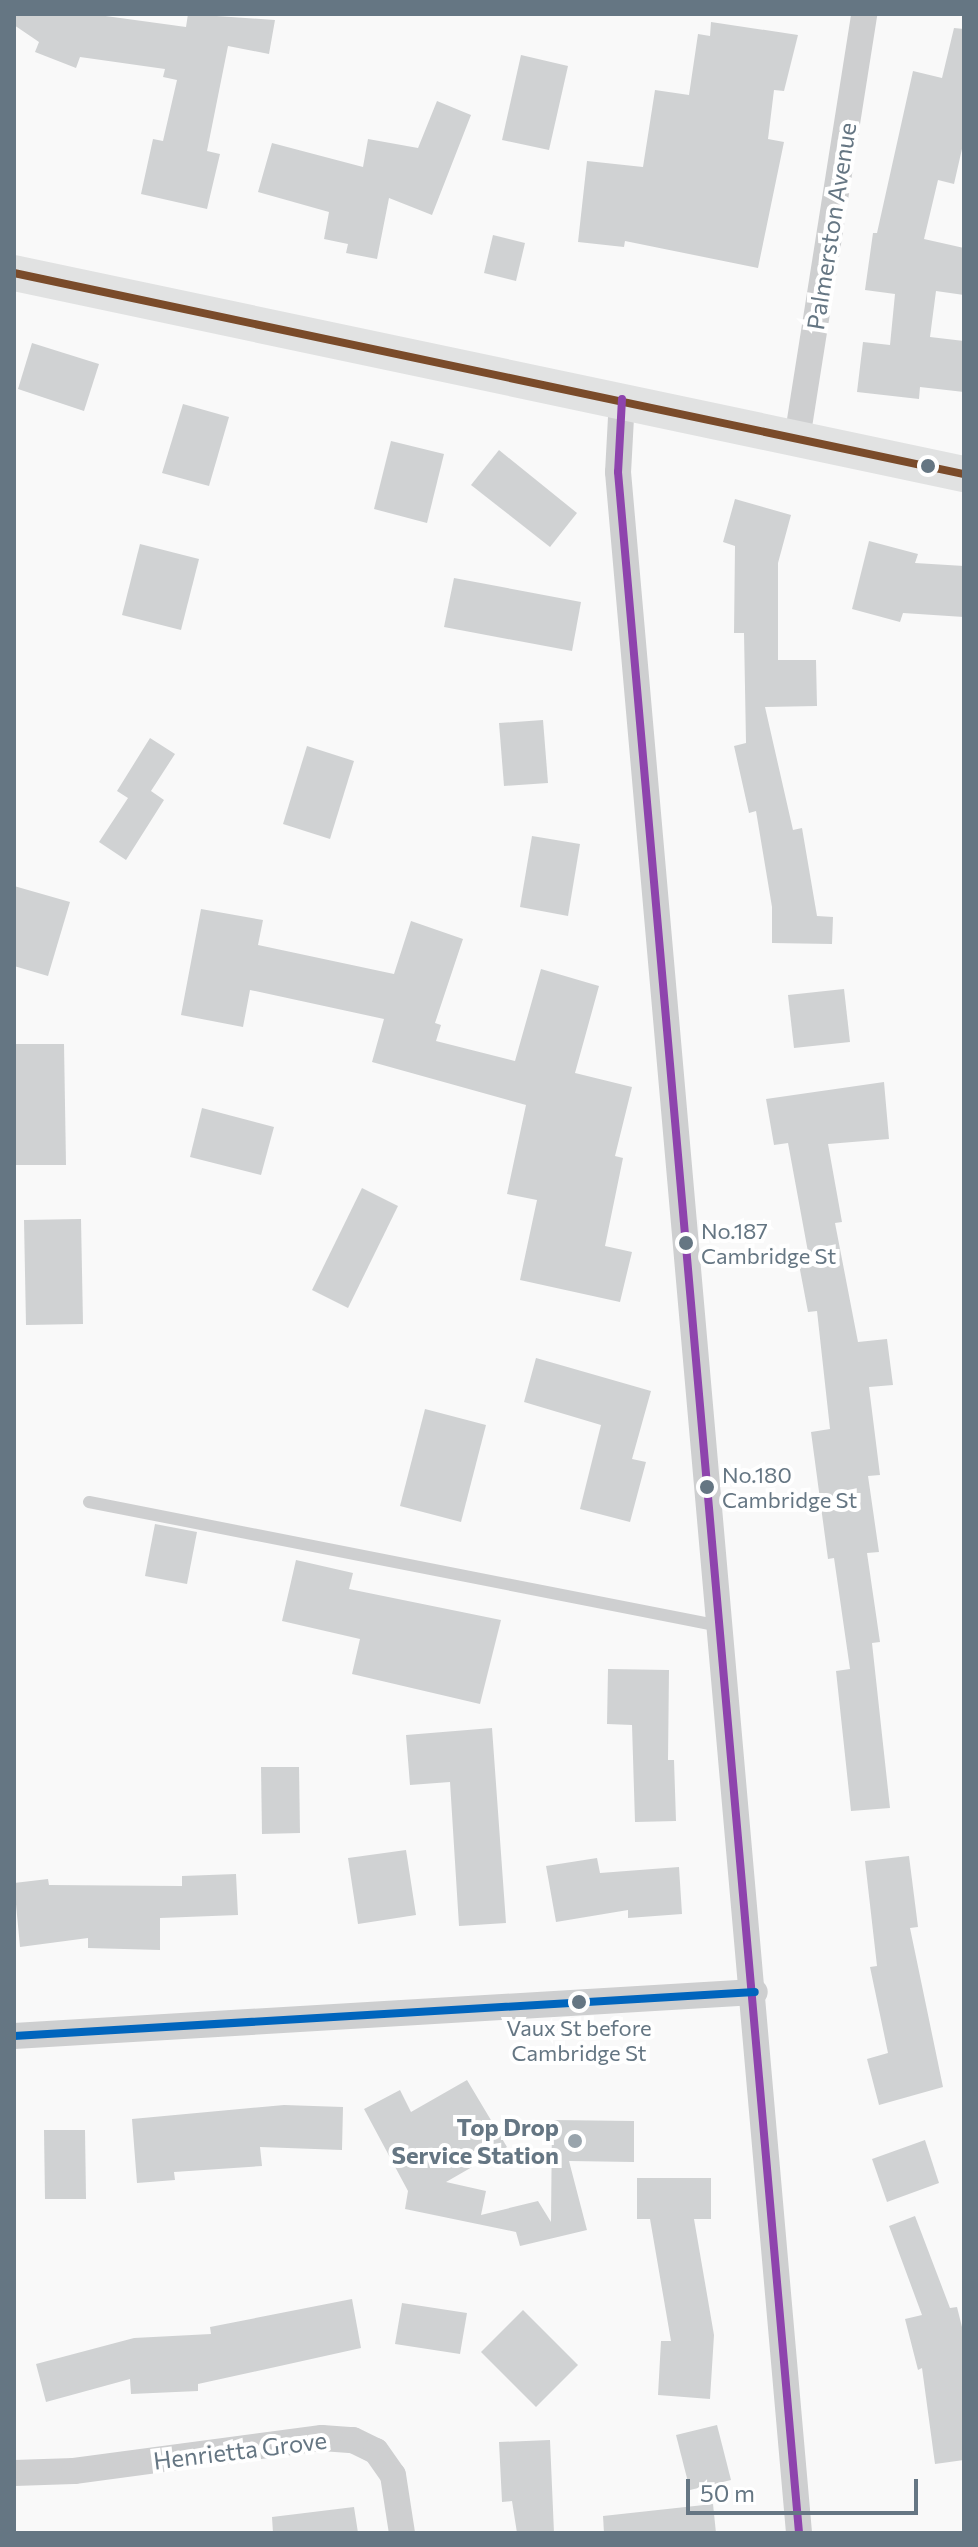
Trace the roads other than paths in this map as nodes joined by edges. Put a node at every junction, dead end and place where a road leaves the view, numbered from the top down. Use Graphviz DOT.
graph roads {
  1 [pos="864,14"];
  2 [pos="14,273"];
  3 [pos="622,399"];
  4 [pos="797,439"];
  5 [pos="964,474"];
  6 [pos="89,1502"];
  7 [pos="723,1626"];
  8 [pos="755,1992"];
  9 [pos="14,2036"];
  10 [pos="14,2473"];
  11 [pos="402,2533"];
  12 [pos="799,2533"];
  1 -- 4 [label="street, Palmerston Avenue"];
  2 -- 3 [label="street"];
  3 -- 4 [label="street"];
  3 -- 7 [label="street"];
  4 -- 5 [label="street"];
  6 -- 7 [label="lane"];
  7 -- 8 [label="street"];
  8 -- 9 [label="street"];
  8 -- 12 [label="street"];
  10 -- 11 [label="street, Henrietta Grove"];
}
